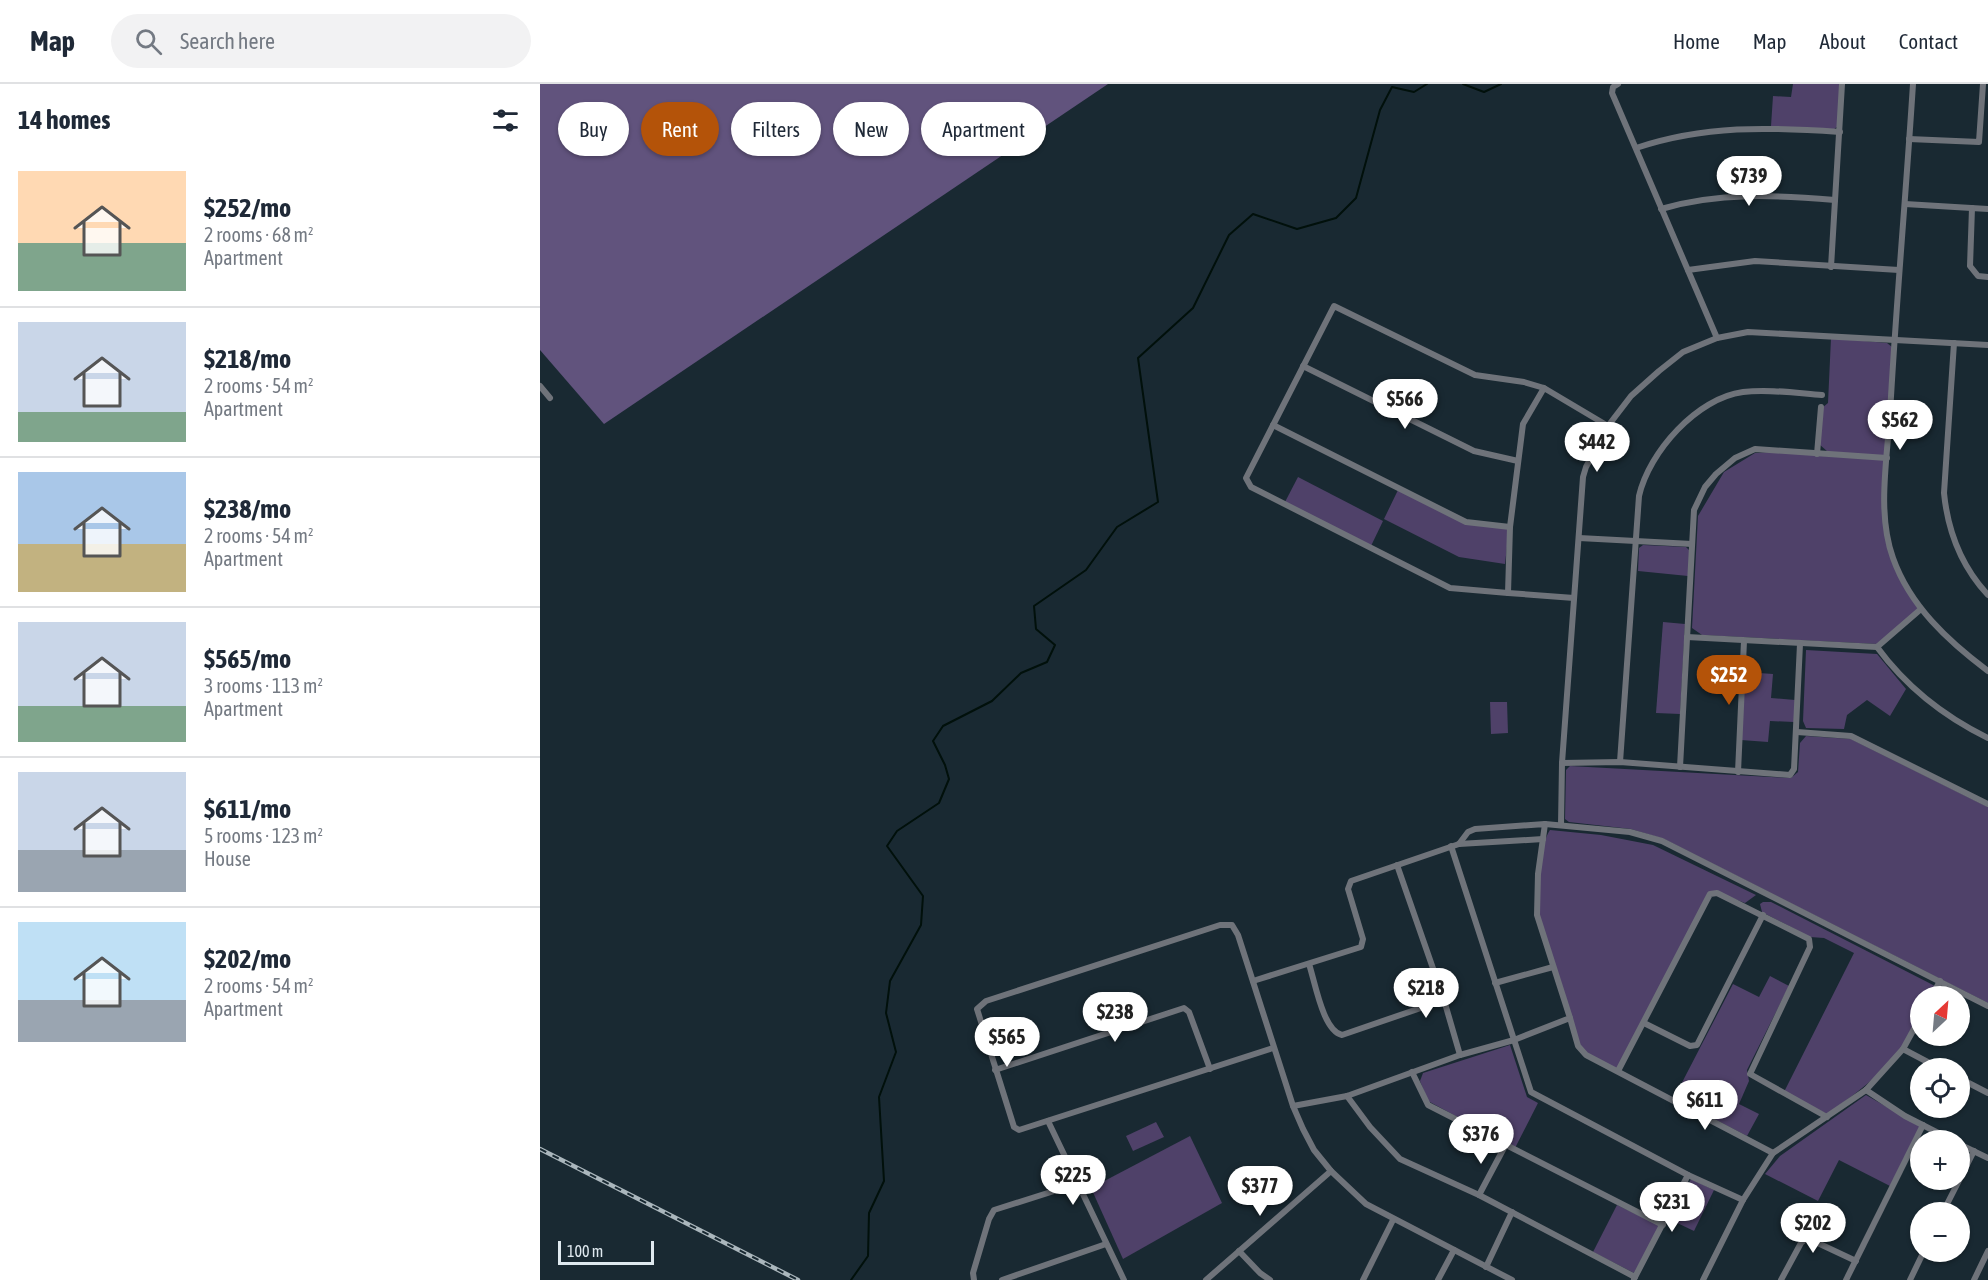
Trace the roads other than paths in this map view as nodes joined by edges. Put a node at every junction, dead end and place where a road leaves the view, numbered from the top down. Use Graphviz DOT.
graph roads {
  1 [pos="1618,84"];
  2 [pos="1842,84"];
  3 [pos="1913,84"];
  4 [pos="1983,84"];
  5 [pos="1840,132"];
  6 [pos="1909,139"];
  7 [pos="1979,142"];
  8 [pos="1988,142"];
  9 [pos="1636,147"];
  10 [pos="1835,200"];
  11 [pos="1905,204"];
  12 [pos="1972,208"];
  13 [pos="1661,209"];
  14 [pos="1988,209"];
  15 [pos="1831,267"];
  16 [pos="1688,270"];
  17 [pos="1899,270"];
  18 [pos="1988,277"];
  19 [pos="1717,338"];
  20 [pos="1894,340"];
  21 [pos="1954,343"];
  22 [pos="1988,345"];
  23 [pos="1303,366"];
  24 [pos="540,386"];
  25 [pos="1544,388"];
  26 [pos="1822,395"];
  27 [pos="550,398"];
  28 [pos="1821,407"];
  29 [pos="1273,425"];
  30 [pos="1608,426"];
  31 [pos="1817,454"];
  32 [pos="1887,458"];
  33 [pos="1518,461"];
  34 [pos="1510,527"];
  35 [pos="1579,538"];
  36 [pos="1636,543"];
  37 [pos="1692,544"];
  38 [pos="1508,593"];
  39 [pos="1988,595"];
  40 [pos="1574,598"];
  41 [pos="1921,609"];
  42 [pos="1687,637"];
  43 [pos="1744,641"];
  44 [pos="1800,644"];
  45 [pos="1877,647"];
  46 [pos="1988,671"];
  47 [pos="1797,732"];
  48 [pos="1988,738"];
  49 [pos="1620,762"];
  50 [pos="1562,763"];
  51 [pos="1680,767"];
  52 [pos="1738,772"];
  53 [pos="1988,804"];
  54 [pos="1545,824"];
  55 [pos="1561,825"];
  56 [pos="1543,839"];
  57 [pos="1459,844"];
  58 [pos="1451,846"];
  59 [pos="1397,865"];
  60 [pos="1763,915"];
  61 [pos="1309,964"];
  62 [pos="1553,967"];
  63 [pos="1253,981"];
  64 [pos="1940,981"];
  65 [pos="1495,983"];
  66 [pos="1937,986"];
  67 [pos="1444,1000"];
  68 [pos="1988,1006"];
  69 [pos="1570,1018"];
  70 [pos="1644,1023"];
  71 [pos="1910,1036"];
  72 [pos="1514,1040"];
  73 [pos="1273,1048"];
  74 [pos="1903,1049"];
  75 [pos="1460,1055"];
  76 [pos="1920,1058"];
  77 [pos="1210,1069"];
  78 [pos="995,1070"];
  79 [pos="1618,1071"];
  80 [pos="1412,1072"];
  81 [pos="1970,1084"];
  82 [pos="1866,1090"];
  83 [pos="1988,1093"];
  84 [pos="1347,1096"];
  85 [pos="1293,1106"];
  86 [pos="1827,1117"];
  87 [pos="1048,1121"];
  88 [pos="1923,1125"];
  89 [pos="1933,1130"];
  90 [pos="1505,1146"];
  91 [pos="1970,1149"];
  92 [pos="1974,1151"];
  93 [pos="1773,1153"];
  94 [pos="1988,1158"];
  95 [pos="1331,1171"];
  96 [pos="1688,1174"];
  97 [pos="1076,1184"];
  98 [pos="1479,1195"];
  99 [pos="1743,1200"];
  100 [pos="1948,1202"];
  101 [pos="1512,1212"];
  102 [pos="1393,1220"];
  103 [pos="1663,1225"];
  104 [pos="1106,1244"];
  105 [pos="1454,1250"];
  106 [pos="1239,1251"];
  107 [pos="1988,1251"];
  108 [pos="1856,1261"];
  109 [pos="1919,1262"];
  110 [pos="1486,1267"];
  111 [pos="1634,1278"];
  112 [pos="974,1280"];
  113 [pos="1002,1280"];
  114 [pos="1124,1280"];
  115 [pos="1206,1280"];
  116 [pos="1270,1280"];
  117 [pos="1363,1280"];
  118 [pos="1438,1280"];
  119 [pos="1512,1280"];
  120 [pos="1702,1280"];
  121 [pos="1781,1280"];
  122 [pos="1846,1280"];
  123 [pos="1910,1280"];
  124 [pos="1974,1280"];
  1 -- 9 [label="street"];
  2 -- 5 [label="street"];
  3 -- 6 [label="street"];
  4 -- 7 [label="street"];
  5 -- 9 [label="street"];
  5 -- 10 [label="street"];
  6 -- 7 [label="street"];
  6 -- 11 [label="street"];
  7 -- 8 [label="street"];
  9 -- 13 [label="street"];
  10 -- 13 [label="street"];
  10 -- 15 [label="street"];
  11 -- 12 [label="street"];
  11 -- 17 [label="street"];
  12 -- 14 [label="street"];
  12 -- 18 [label="street"];
  13 -- 16 [label="street"];
  15 -- 16 [label="street"];
  15 -- 17 [label="street"];
  16 -- 19 [label="street"];
  17 -- 20 [label="street"];
  19 -- 20 [label="street"];
  19 -- 30 [label="street"];
  20 -- 21 [label="street"];
  20 -- 32 [label="street"];
  21 -- 22 [label="street"];
  21 -- 39 [label="street"];
  23 -- 25 [label="street"];
  23 -- 29 [label="street"];
  23 -- 33 [label="street"];
  24 -- 27 [label="street"];
  25 -- 30 [label="street"];
  25 -- 33 [label="street"];
  26 -- 36 [label="street"];
  28 -- 31 [label="street"];
  29 -- 34 [label="street"];
  29 -- 38 [label="street"];
  30 -- 35 [label="street"];
  31 -- 32 [label="street"];
  31 -- 37 [label="street"];
  32 -- 41 [label="street"];
  33 -- 34 [label="street"];
  34 -- 38 [label="street"];
  35 -- 36 [label="street"];
  35 -- 40 [label="street"];
  36 -- 37 [label="street"];
  36 -- 49 [label="street"];
  37 -- 42 [label="street"];
  38 -- 40 [label="street"];
  40 -- 50 [label="street"];
  41 -- 45 [label="street"];
  41 -- 46 [label="street"];
  42 -- 43 [label="street"];
  42 -- 51 [label="street"];
  43 -- 44 [label="street"];
  43 -- 52 [label="street"];
  44 -- 45 [label="street"];
  44 -- 47 [label="street"];
  45 -- 48 [label="street"];
  47 -- 52 [label="street"];
  47 -- 53 [label="street"];
  49 -- 50 [label="street"];
  49 -- 51 [label="street"];
  50 -- 55 [label="street"];
  51 -- 52 [label="street"];
  54 -- 55 [label="street"];
  54 -- 56 [label="street"];
  54 -- 57 [label="street"];
  55 -- 64 [label="street"];
  56 -- 57 [label="street"];
  56 -- 62 [label="street"];
  57 -- 58 [label="street"];
  58 -- 59 [label="street"];
  58 -- 65 [label="street"];
  59 -- 61 [label="street"];
  59 -- 67 [label="street"];
  60 -- 70 [label="street"];
  60 -- 70 [label="street"];
  60 -- 86 [label="street"];
  61 -- 63 [label="street"];
  61 -- 67 [label="street"];
  62 -- 65 [label="street"];
  62 -- 69 [label="street"];
  63 -- 73 [label="street"];
  63 -- 78 [label="street"];
  64 -- 66 [label="street"];
  64 -- 68 [label="street"];
  65 -- 72 [label="street"];
  67 -- 75 [label="street"];
  69 -- 72 [label="street"];
  69 -- 79 [label="street"];
  70 -- 79 [label="street"];
  71 -- 74 [label="street"];
  72 -- 75 [label="street"];
  72 -- 96 [label="street"];
  73 -- 77 [label="street"];
  73 -- 85 [label="street"];
  74 -- 76 [label="street"];
  74 -- 82 [label="street"];
  75 -- 80 [label="street"];
  77 -- 78 [label="street"];
  77 -- 87 [label="street"];
  78 -- 87 [label="street"];
  79 -- 93 [label="street"];
  80 -- 84 [label="street"];
  80 -- 90 [label="street"];
  81 -- 83 [label="street"];
  82 -- 86 [label="street"];
  82 -- 88 [label="street"];
  84 -- 85 [label="street"];
  84 -- 98 [label="street"];
  85 -- 95 [label="street"];
  86 -- 93 [label="street"];
  87 -- 97 [label="street"];
  88 -- 89 [label="street"];
  88 -- 108 [label="street"];
  90 -- 98 [label="street"];
  90 -- 103 [label="street"];
  91 -- 92 [label="street"];
  92 -- 94 [label="street"];
  92 -- 100 [label="street"];
  93 -- 99 [label="street"];
  95 -- 102 [label="street"];
  95 -- 106 [label="street"];
  96 -- 99 [label="street"];
  96 -- 103 [label="street"];
  97 -- 104 [label="street"];
  97 -- 112 [label="street"];
  98 -- 101 [label="street"];
  99 -- 120 [label="street"];
  101 -- 110 [label="street"];
  101 -- 111 [label="street"];
  102 -- 105 [label="street"];
  102 -- 117 [label="street"];
  103 -- 111 [label="street"];
  104 -- 113 [label="street"];
  104 -- 114 [label="street"];
  105 -- 110 [label="street"];
  105 -- 118 [label="street"];
  106 -- 115 [label="street"];
  106 -- 116 [label="street"];
  107 -- 124 [label="street"];
  108 -- 121 [label="street"];
  108 -- 122 [label="street"];
  109 -- 123 [label="street"];
  110 -- 119 [label="street"];
}
